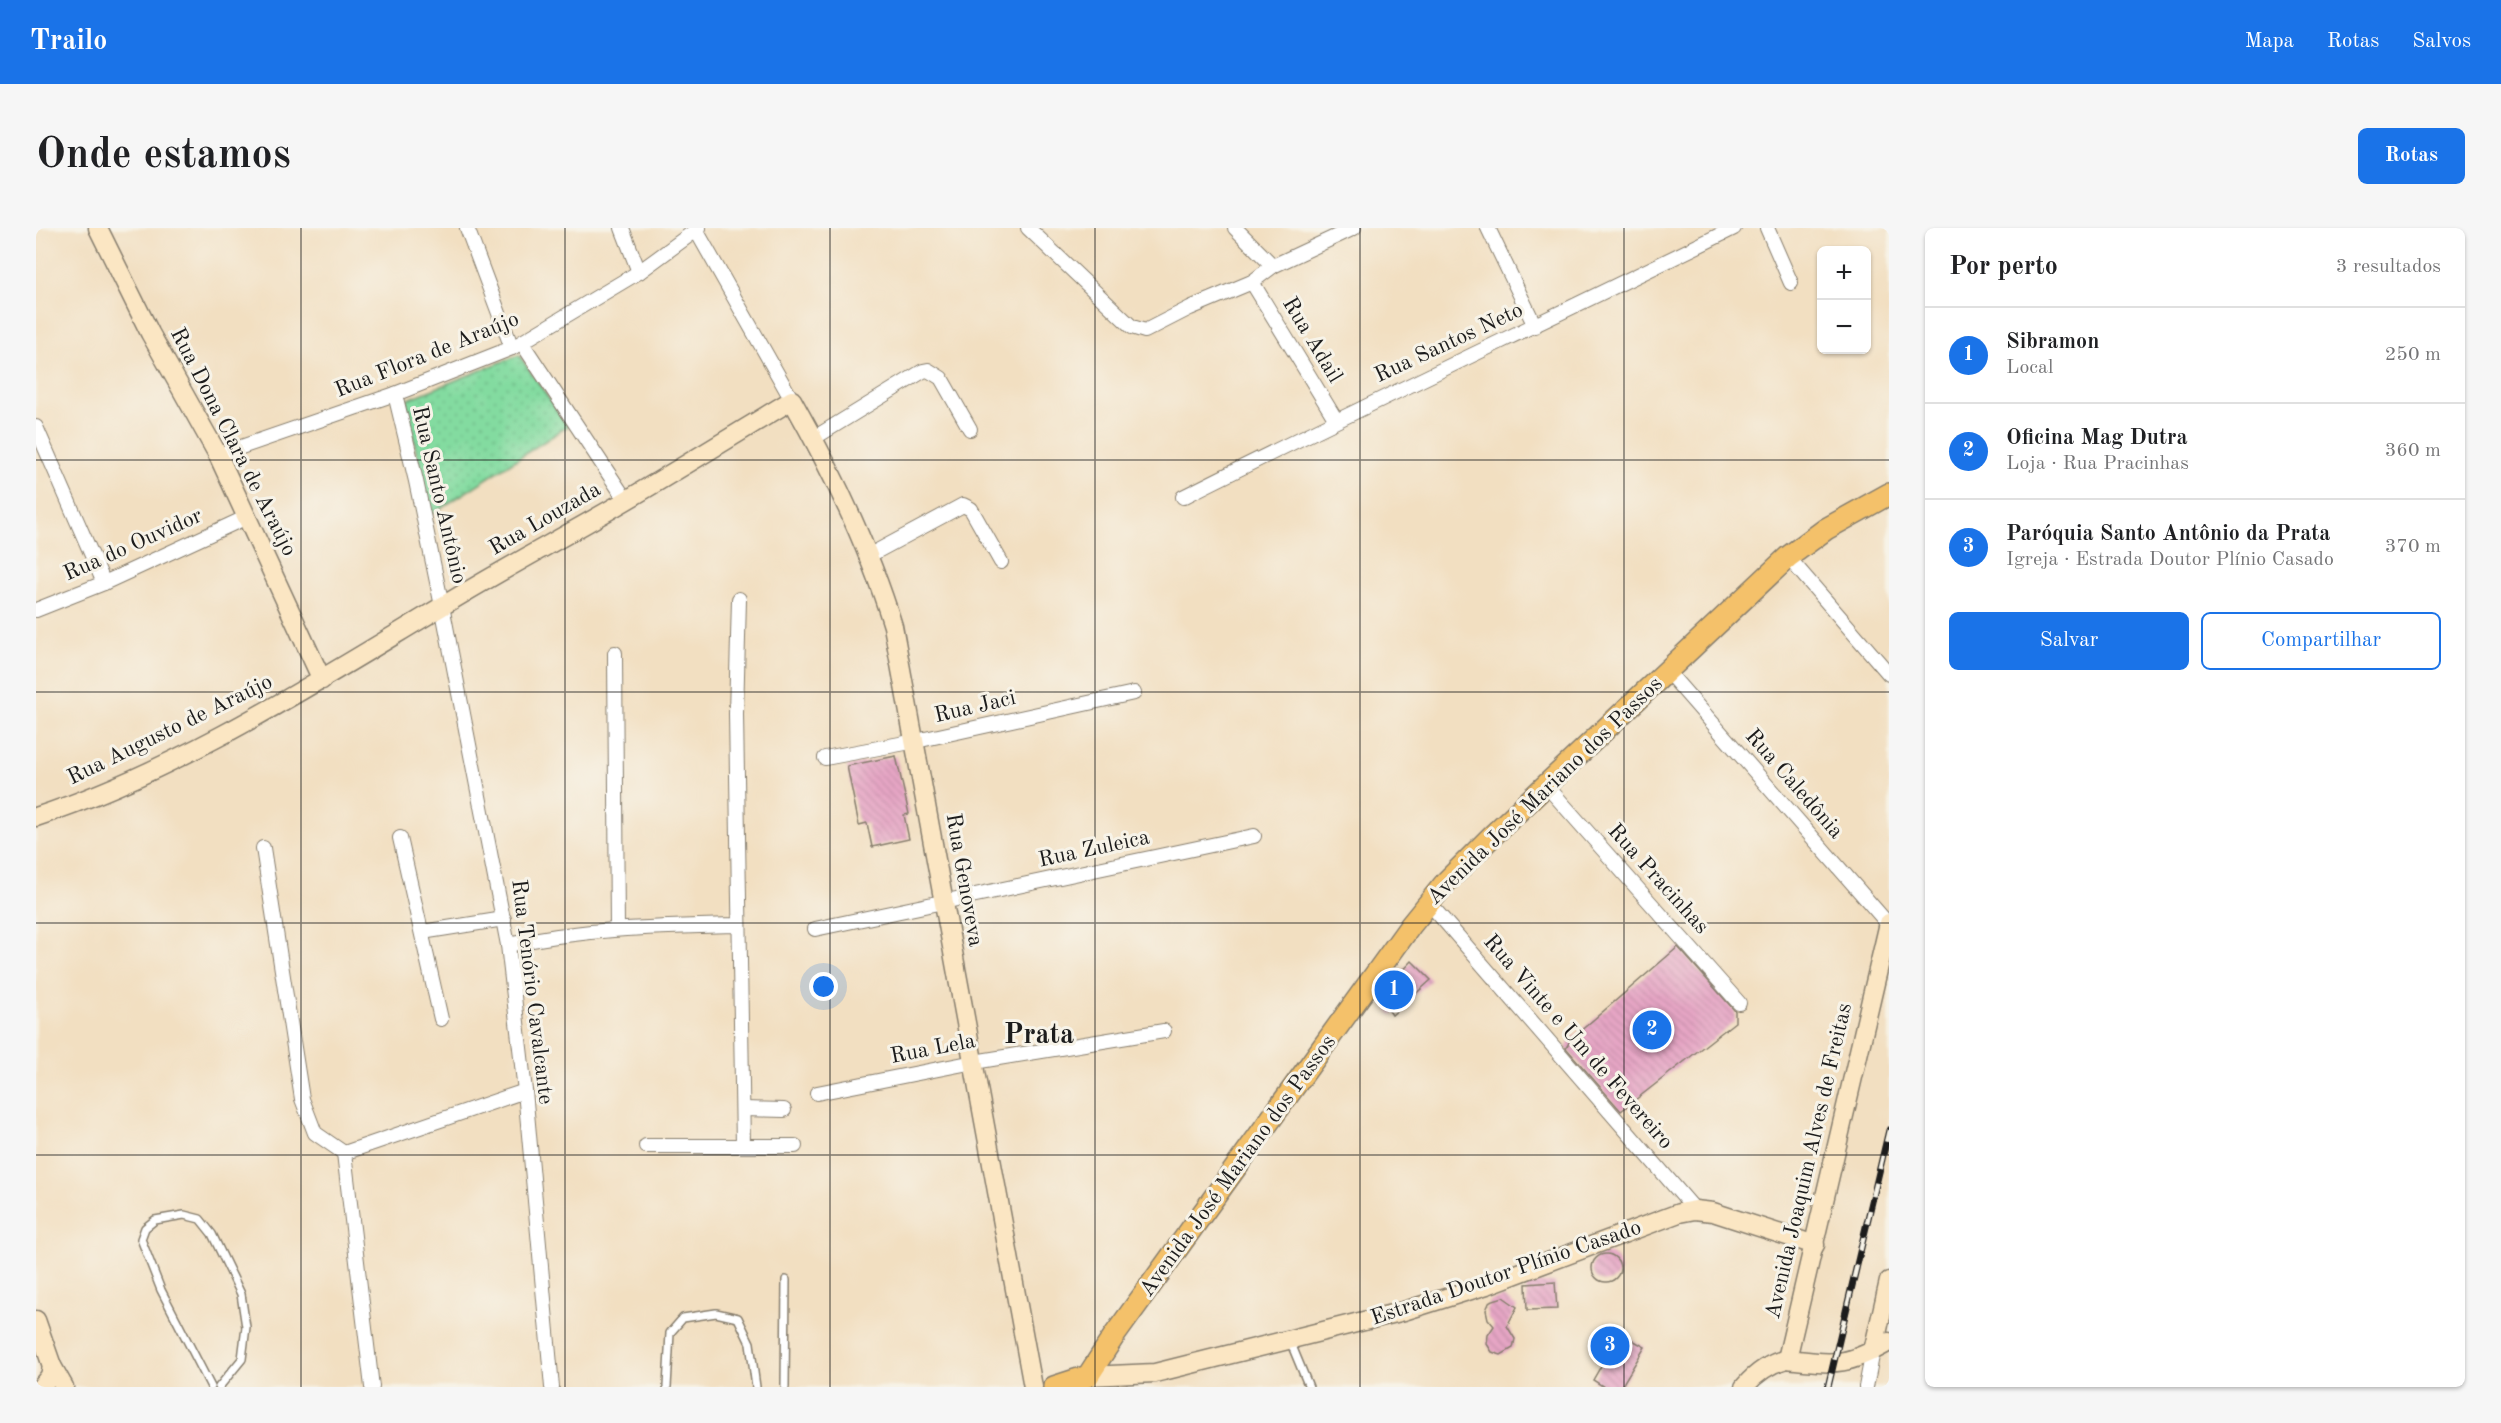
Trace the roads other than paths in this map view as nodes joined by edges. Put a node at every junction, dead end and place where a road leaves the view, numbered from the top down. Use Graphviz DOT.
graph roads {
  1 [pos="98,228"];
  2 [pos="467,228"];
  3 [pos="622,228"];
  4 [pos="1028,228"];
  5 [pos="1235,228"];
  6 [pos="1354,228"];
  7 [pos="1488,228"];
  8 [pos="1734,228"];
  9 [pos="1767,228"];
  10 [pos="697,229"];
  11 [pos="1274,266"];
  12 [pos="639,272"];
  13 [pos="1252,282"];
  14 [pos="1791,283"];
  15 [pos="1535,326"];
  16 [pos="517,346"];
  17 [pos="394,394"];
  18 [pos="792,400"];
  19 [pos="1336,420"];
  20 [pos="36,427"];
  21 [pos="970,429"];
  22 [pos="814,438"];
  23 [pos="218,455"];
  24 [pos="1889,494"];
  25 [pos="1183,497"];
  26 [pos="626,500"];
  27 [pos="247,517"];
  28 [pos="868,556"];
  29 [pos="1788,557"];
  30 [pos="1001,562"];
  31 [pos="104,583"];
  32 [pos="739,598"];
  33 [pos="442,606"];
  34 [pos="36,610"];
  35 [pos="615,653"];
  36 [pos="1667,671"];
  37 [pos="1889,674"];
  38 [pos="322,680"];
  39 [pos="1134,693"];
  40 [pos="916,741"];
  41 [pos="825,758"];
  42 [pos="1545,784"];
  43 [pos="36,817"];
  44 [pos="1254,836"];
  45 [pos="400,838"];
  46 [pos="263,848"];
  47 [pos="943,903"];
  48 [pos="1429,903"];
  49 [pos="504,919"];
  50 [pos="1889,924"];
  51 [pos="739,925"];
  52 [pos="617,929"];
  53 [pos="815,929"];
  54 [pos="422,932"];
  55 [pos="508,945"];
  56 [pos="1739,1003"];
  57 [pos="441,1019"];
  58 [pos="1164,1031"];
  59 [pos="974,1062"];
  60 [pos="525,1091"];
  61 [pos="817,1093"];
  62 [pos="743,1109"];
  63 [pos="784,1110"];
  64 [pos="646,1146"];
  65 [pos="743,1146"];
  66 [pos="795,1146"];
  67 [pos="344,1153"];
  68 [pos="1695,1210"];
  69 [pos="1815,1245"];
  70 [pos="786,1280"];
  71 [pos="1889,1281"];
  72 [pos="36,1320"];
  73 [pos="1290,1341"];
  74 [pos="1889,1342"];
  75 [pos="1873,1351"];
  76 [pos="1787,1359"];
  77 [pos="52,1366"];
  78 [pos="1088,1376"];
  79 [pos="41,1387"];
  80 [pos="64,1387"];
  81 [pos="211,1387"];
  82 [pos="219,1387"];
  83 [pos="372,1387"];
  84 [pos="552,1387"];
  85 [pos="667,1387"];
  86 [pos="756,1387"];
  87 [pos="785,1387"];
  88 [pos="1033,1387"];
  89 [pos="1054,1387"];
  90 [pos="1309,1387"];
  91 [pos="1744,1387"];
  92 [pos="1866,1387"];
  1 -- 23 [label="street, Rua Dona Clara de Araújo"];
  2 -- 16 [label="street"];
  3 -- 12 [label="street"];
  4 -- 13 [label="street"];
  5 -- 11 [label="street"];
  6 -- 11 [label="street"];
  7 -- 15 [label="street"];
  8 -- 15 [label="street, Rua Santos Neto"];
  9 -- 14 [label="street"];
  10 -- 12 [label="street, Rua Flora de Araújo"];
  10 -- 18 [label="street"];
  11 -- 13 [label="street"];
  12 -- 16 [label="street, Rua Flora de Araújo"];
  13 -- 19 [label="street, Rua Adail"];
  15 -- 19 [label="street, Rua Santos Neto"];
  16 -- 17 [label="street, Rua Flora de Araújo"];
  16 -- 26 [label="street"];
  17 -- 23 [label="street, Rua Flora de Araújo"];
  17 -- 33 [label="street, Rua Santo Antônio"];
  18 -- 22 [label="street, Rua Genoveva"];
  18 -- 26 [label="street, Rua Louzada"];
  19 -- 25 [label="street, Rua Santos Neto"];
  20 -- 31 [label="street"];
  21 -- 22 [label="street"];
  22 -- 28 [label="street, Rua Genoveva"];
  23 -- 27 [label="street, Rua Dona Clara de Araújo"];
  24 -- 29 [label="main road, Avenida José Mariano dos Passos"];
  26 -- 33 [label="street, Rua Louzada"];
  27 -- 31 [label="street, Rua do Ouvidor"];
  27 -- 38 [label="street, Rua Dona Clara de Araújo"];
  28 -- 30 [label="street"];
  28 -- 40 [label="street, Rua Genoveva"];
  29 -- 36 [label="main road, Avenida José Mariano dos Passos"];
  29 -- 37 [label="street"];
  31 -- 34 [label="street, Rua do Ouvidor"];
  32 -- 51 [label="street"];
  33 -- 38 [label="street, Rua Louzada"];
  33 -- 49 [label="street, Rua Tenório Cavalcante"];
  35 -- 52 [label="street"];
  36 -- 42 [label="main road, Avenida José Mariano dos Passos"];
  36 -- 50 [label="street, Rua Caledônia"];
  38 -- 43 [label="street, Rua Augusto de Araújo"];
  39 -- 40 [label="street, Rua Jaci"];
  40 -- 41 [label="street, Rua Jaci"];
  40 -- 47 [label="street, Rua Genoveva"];
  42 -- 48 [label="main road, Avenida José Mariano dos Passos"];
  42 -- 56 [label="street, Rua Pracinhas"];
  44 -- 47 [label="street, Rua Zuleica"];
  45 -- 54 [label="street"];
  46 -- 67 [label="street"];
  47 -- 53 [label="street, Rua Zuleica"];
  47 -- 59 [label="street, Rua Genoveva"];
  48 -- 68 [label="street, Rua Vinte e Um de Fevereiro"];
  48 -- 78 [label="main road, Avenida José Mariano dos Passos"];
  49 -- 54 [label="street"];
  49 -- 55 [label="street, Rua Tenório Cavalcante"];
  50 -- 69 [label="street, Avenida Joaquim Alves de Freitas"];
  51 -- 52 [label="street"];
  51 -- 62 [label="street"];
  52 -- 55 [label="street"];
  54 -- 57 [label="street"];
  55 -- 60 [label="street, Rua Tenório Cavalcante"];
  58 -- 59 [label="street, Rua Lela"];
  59 -- 61 [label="street, Rua Lela"];
  59 -- 88 [label="street, Rua Genoveva"];
  60 -- 67 [label="street"];
  60 -- 84 [label="street, Rua Tenório Cavalcante"];
  62 -- 63 [label="street"];
  62 -- 65 [label="street"];
  64 -- 65 [label="street"];
  65 -- 66 [label="street"];
  67 -- 83 [label="street"];
  68 -- 69 [label="street, Estrada Doutor Plínio Casado"];
  68 -- 73 [label="street, Estrada Doutor Plínio Casado"];
  69 -- 76 [label="street, Avenida Joaquim Alves de Freitas"];
  70 -- 87 [label="lane"];
  71 -- 75 [label="street"];
  72 -- 77 [label="street"];
  73 -- 78 [label="street, Estrada Doutor Plínio Casado"];
  73 -- 90 [label="lane"];
  74 -- 75 [label="street"];
  75 -- 76 [label="street"];
  75 -- 92 [label="street"];
  76 -- 91 [label="street"];
  77 -- 79 [label="street"];
  77 -- 80 [label="street"];
  78 -- 89 [label="main road, Estrada Doutor Plínio Casado"];
  81 -- 82 [label="lane"];
  85 -- 86 [label="lane"];
}
